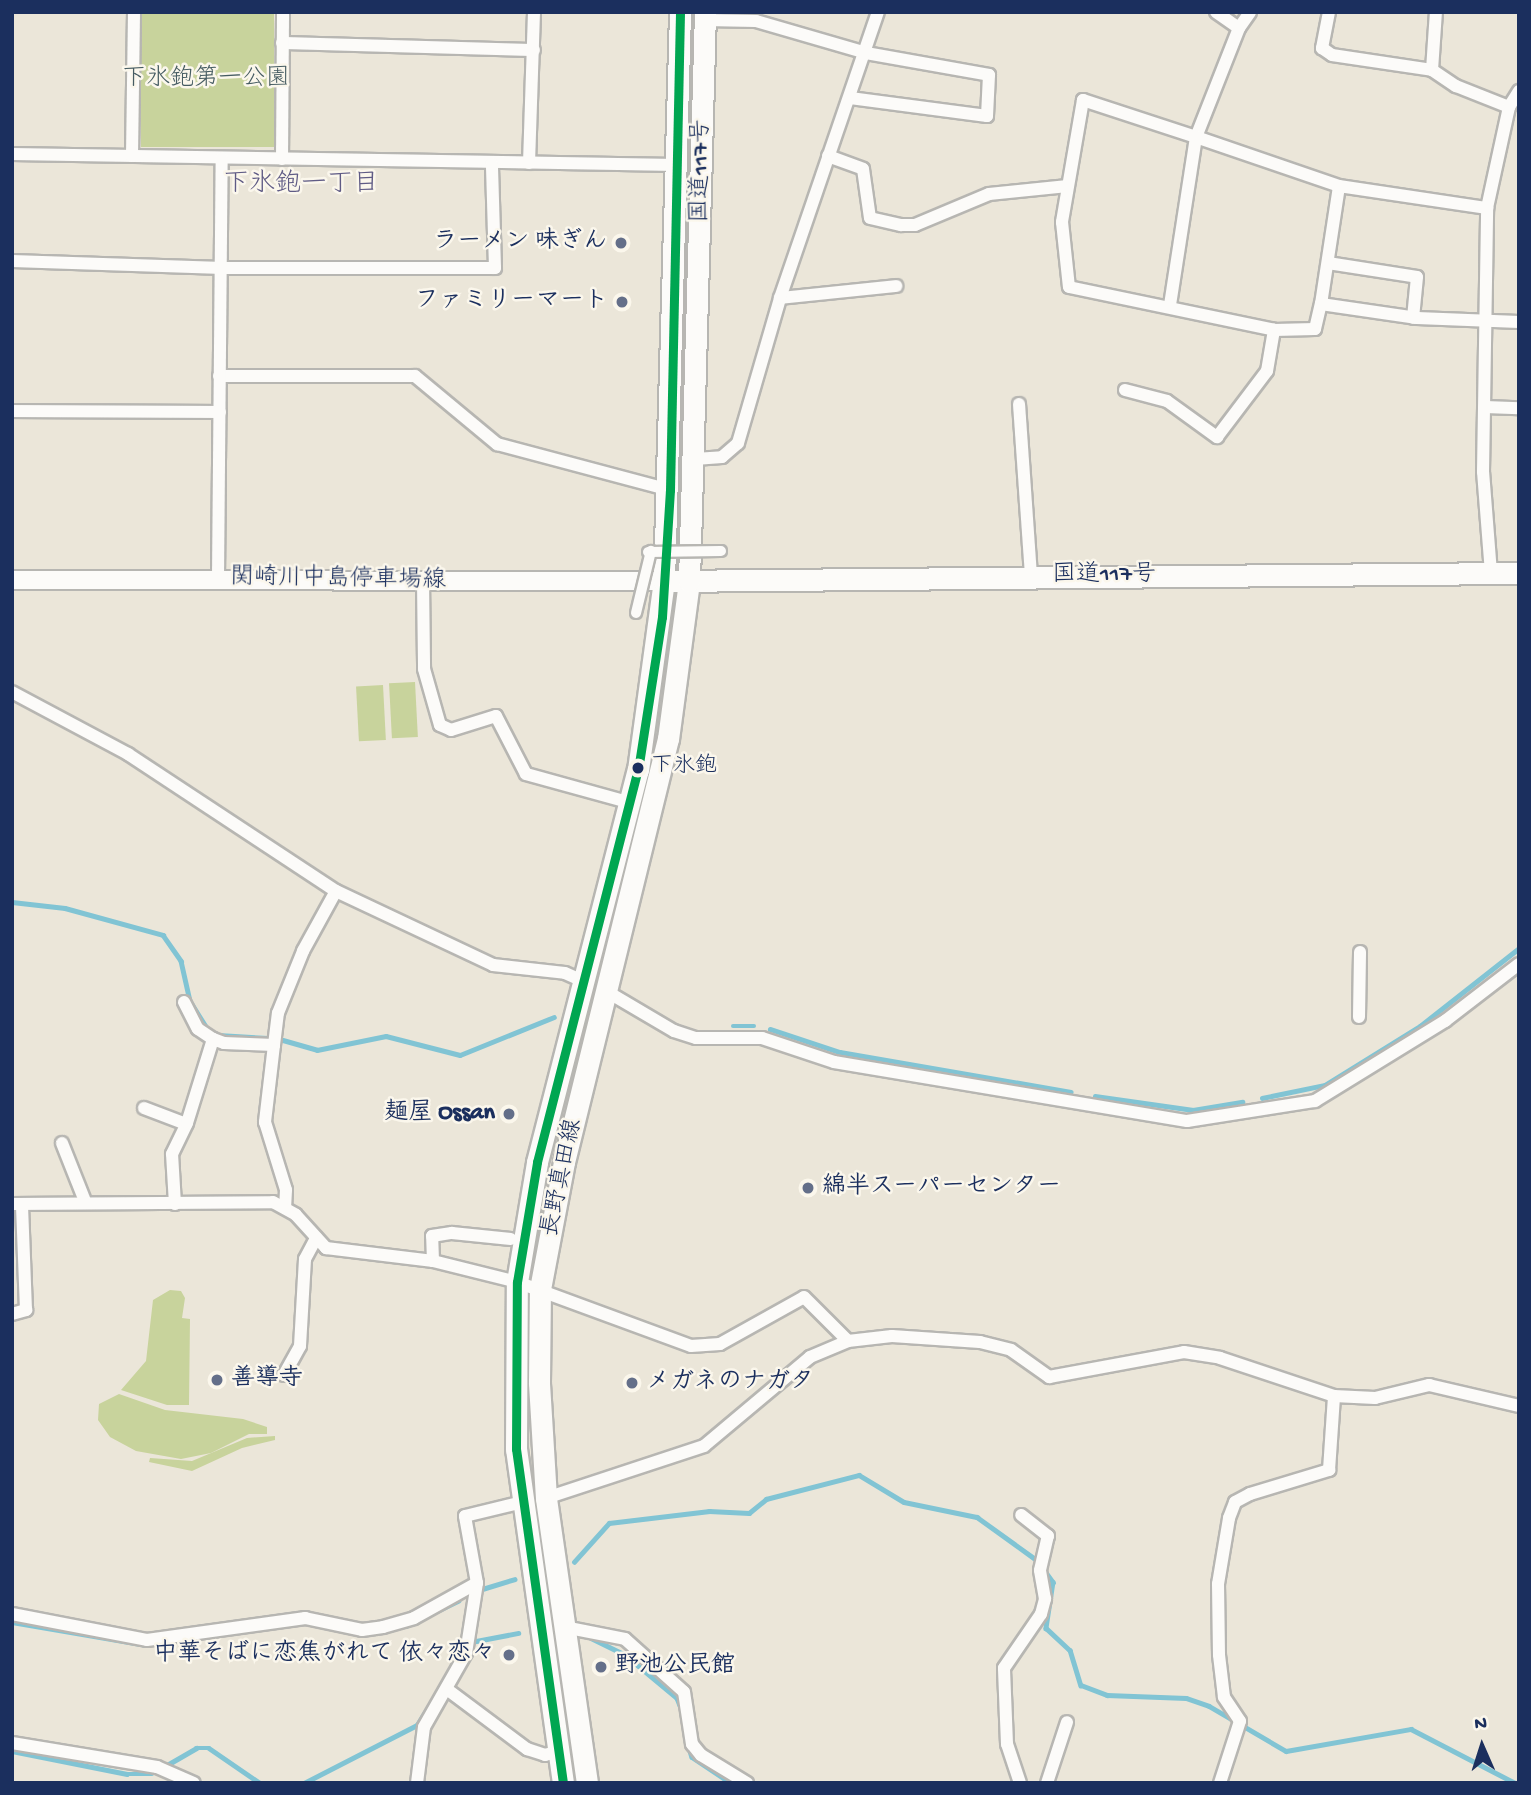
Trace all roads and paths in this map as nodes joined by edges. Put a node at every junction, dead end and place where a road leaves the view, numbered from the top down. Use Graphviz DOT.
graph roads {
  1 [pos="134,12"];
  2 [pos="283,12"];
  3 [pos="534,12"];
  4 [pos="680,12"];
  5 [pos="878,12"];
  6 [pos="1216,12"];
  7 [pos="1250,12"];
  8 [pos="1329,12"];
  9 [pos="1436,12"];
  10 [pos="705,16"];
  11 [pos="1239,28"];
  12 [pos="282,43"];
  13 [pos="534,50"];
  14 [pos="866,53"];
  15 [pos="1432,69"];
  16 [pos="1519,91"];
  17 [pos="850,98"];
  18 [pos="1509,107"];
  19 [pos="1196,136"];
  20 [pos="12,154"];
  21 [pos="132,156"];
  22 [pos="828,156"];
  23 [pos="222,158"];
  24 [pos="282,159"];
  25 [pos="529,163"];
  26 [pos="492,164"];
  27 [pos="677,165"];
  28 [pos="1068,186"];
  29 [pos="1339,186"];
  30 [pos="1488,208"];
  31 [pos="12,261"];
  32 [pos="1328,262"];
  33 [pos="223,268"];
  34 [pos="896,286"];
  35 [pos="780,299"];
  36 [pos="1321,304"];
  37 [pos="1170,305"];
  38 [pos="1413,318"];
  39 [pos="1486,320"];
  40 [pos="1519,322"];
  41 [pos="1274,330"];
  42 [pos="219,376"];
  43 [pos="1125,390"];
  44 [pos="1019,404"];
  45 [pos="1485,407"];
  46 [pos="1519,408"];
  47 [pos="12,411"];
  48 [pos="219,412"];
  49 [pos="695,459"];
  50 [pos="670,490"];
  51 [pos="721,551"];
  52 [pos="1490,573"];
  53 [pos="1519,573"];
  54 [pos="1031,577"];
  55 [pos="218,579"];
  56 [pos="12,580"];
  57 [pos="424,581"];
  58 [pos="664,581"];
  59 [pos="689,581"];
  60 [pos="636,613"];
  61 [pos="12,692"];
  62 [pos="628,802"];
  63 [pos="336,891"];
  64 [pos="1360,951"];
  65 [pos="1519,964"];
  66 [pos="585,982"];
  67 [pos="606,991"];
  68 [pos="184,1002"];
  69 [pos="1359,1017"];
  70 [pos="213,1039"];
  71 [pos="274,1045"];
  72 [pos="144,1108"];
  73 [pos="186,1124"];
  74 [pos="62,1143"];
  75 [pos="85,1201"];
  76 [pos="17,1204"];
  77 [pos="174,1204"];
  78 [pos="285,1208"];
  79 [pos="316,1238"];
  80 [pos="511,1239"];
  81 [pos="433,1261"];
  82 [pos="517,1282"];
  83 [pos="540,1289"];
  84 [pos="12,1314"];
  85 [pos="848,1341"];
  86 [pos="284,1376"];
  87 [pos="1334,1396"];
  88 [pos="1519,1406"];
  89 [pos="546,1497"];
  90 [pos="523,1502"];
  91 [pos="1021,1515"];
  92 [pos="477,1583"];
  93 [pos="12,1614"];
  94 [pos="564,1627"];
  95 [pos="448,1690"];
  96 [pos="1067,1722"];
  97 [pos="12,1743"];
  98 [pos="559,1751"];
  99 [pos="194,1783"];
  100 [pos="417,1783"];
  101 [pos="563,1783"];
  102 [pos="587,1783"];
  103 [pos="747,1783"];
  104 [pos="1020,1783"];
  105 [pos="1047,1783"];
  106 [pos="1220,1783"];
  1 -- 21 [label="street"];
  2 -- 12 [label="street"];
  3 -- 13 [label="street"];
  4 -- 27 [label="main road, 国道117号"];
  5 -- 14 [label="street"];
  6 -- 11 [label="street"];
  7 -- 11 [label="street"];
  8 -- 15 [label="street"];
  9 -- 15 [label="street"];
  10 -- 14 [label="street"];
  10 -- 49 [label="main road, 国道117号"];
  11 -- 19 [label="street"];
  12 -- 13 [label="street"];
  12 -- 24 [label="street"];
  13 -- 25 [label="street"];
  14 -- 17 [label="street"];
  14 -- 17 [label="street"];
  15 -- 18 [label="street"];
  16 -- 18 [label="street"];
  17 -- 22 [label="street"];
  18 -- 30 [label="street"];
  19 -- 28 [label="street"];
  19 -- 29 [label="street"];
  19 -- 37 [label="street"];
  20 -- 21 [label="street"];
  21 -- 23 [label="street"];
  22 -- 28 [label="street"];
  22 -- 35 [label="street"];
  23 -- 24 [label="street"];
  23 -- 33 [label="street"];
  24 -- 26 [label="street"];
  25 -- 26 [label="street"];
  25 -- 27 [label="street"];
  26 -- 33 [label="street"];
  27 -- 50 [label="main road, 国道117号"];
  28 -- 37 [label="street"];
  29 -- 30 [label="street"];
  29 -- 32 [label="street"];
  30 -- 39 [label="street"];
  31 -- 33 [label="street"];
  32 -- 36 [label="street"];
  32 -- 38 [label="street"];
  33 -- 42 [label="street"];
  34 -- 35 [label="street"];
  35 -- 49 [label="street"];
  36 -- 38 [label="street"];
  36 -- 41 [label="street"];
  37 -- 41 [label="street"];
  38 -- 39 [label="street"];
  39 -- 40 [label="street"];
  39 -- 45 [label="street"];
  41 -- 43 [label="street"];
  42 -- 48 [label="street"];
  42 -- 50 [label="street"];
  44 -- 54 [label="street"];
  45 -- 46 [label="street"];
  45 -- 52 [label="street"];
  47 -- 48 [label="street"];
  48 -- 55 [label="street"];
  49 -- 59 [label="main road, 国道117号"];
  50 -- 58 [label="main road, 国道117号"];
  51 -- 60 [label="street, bridge"];
  52 -- 53 [label="main road, 国道117号"];
  52 -- 54 [label="main road, 国道117号"];
  54 -- 59 [label="main road, 国道117号"];
  55 -- 56 [label="main road, 関崎川中島停車場線"];
  55 -- 57 [label="main road, 関崎川中島停車場線"];
  57 -- 58 [label="main road, 関崎川中島停車場線"];
  57 -- 62 [label="street"];
  58 -- 59 [label="main road, 国道117号"];
  58 -- 62 [label="main road, 長野真田線"];
  59 -- 67 [label="main road, 長野真田線"];
  61 -- 63 [label="street"];
  62 -- 66 [label="main road, 長野真田線"];
  63 -- 66 [label="street"];
  63 -- 71 [label="street"];
  64 -- 69 [label="street"];
  65 -- 67 [label="street"];
  66 -- 82 [label="main road, 長野真田線"];
  67 -- 83 [label="main road, 長野真田線"];
  68 -- 70 [label="street"];
  70 -- 71 [label="street"];
  70 -- 73 [label="street"];
  71 -- 78 [label="street"];
  72 -- 73 [label="street"];
  73 -- 77 [label="street"];
  74 -- 75 [label="street"];
  75 -- 76 [label="street"];
  75 -- 77 [label="street"];
  76 -- 84 [label="street"];
  77 -- 78 [label="street"];
  78 -- 79 [label="street"];
  79 -- 81 [label="street"];
  79 -- 86 [label="street"];
  80 -- 81 [label="street"];
  81 -- 82 [label="street"];
  82 -- 83 [label="street"];
  82 -- 90 [label="main road, 長野真田線"];
  83 -- 85 [label="street"];
  83 -- 89 [label="main road, 長野真田線"];
  85 -- 87 [label="street"];
  85 -- 89 [label="street"];
  87 -- 88 [label="street"];
  87 -- 106 [label="street"];
  89 -- 94 [label="main road, 長野真田線"];
  90 -- 92 [label="street"];
  90 -- 98 [label="main road, 長野真田線"];
  91 -- 104 [label="street"];
  92 -- 93 [label="street"];
  92 -- 95 [label="street"];
  94 -- 102 [label="main road, 長野真田線"];
  94 -- 103 [label="street"];
  95 -- 98 [label="street"];
  95 -- 100 [label="street"];
  96 -- 105 [label="street"];
  97 -- 99 [label="street"];
  98 -- 101 [label="main road, 長野真田線"];
}
